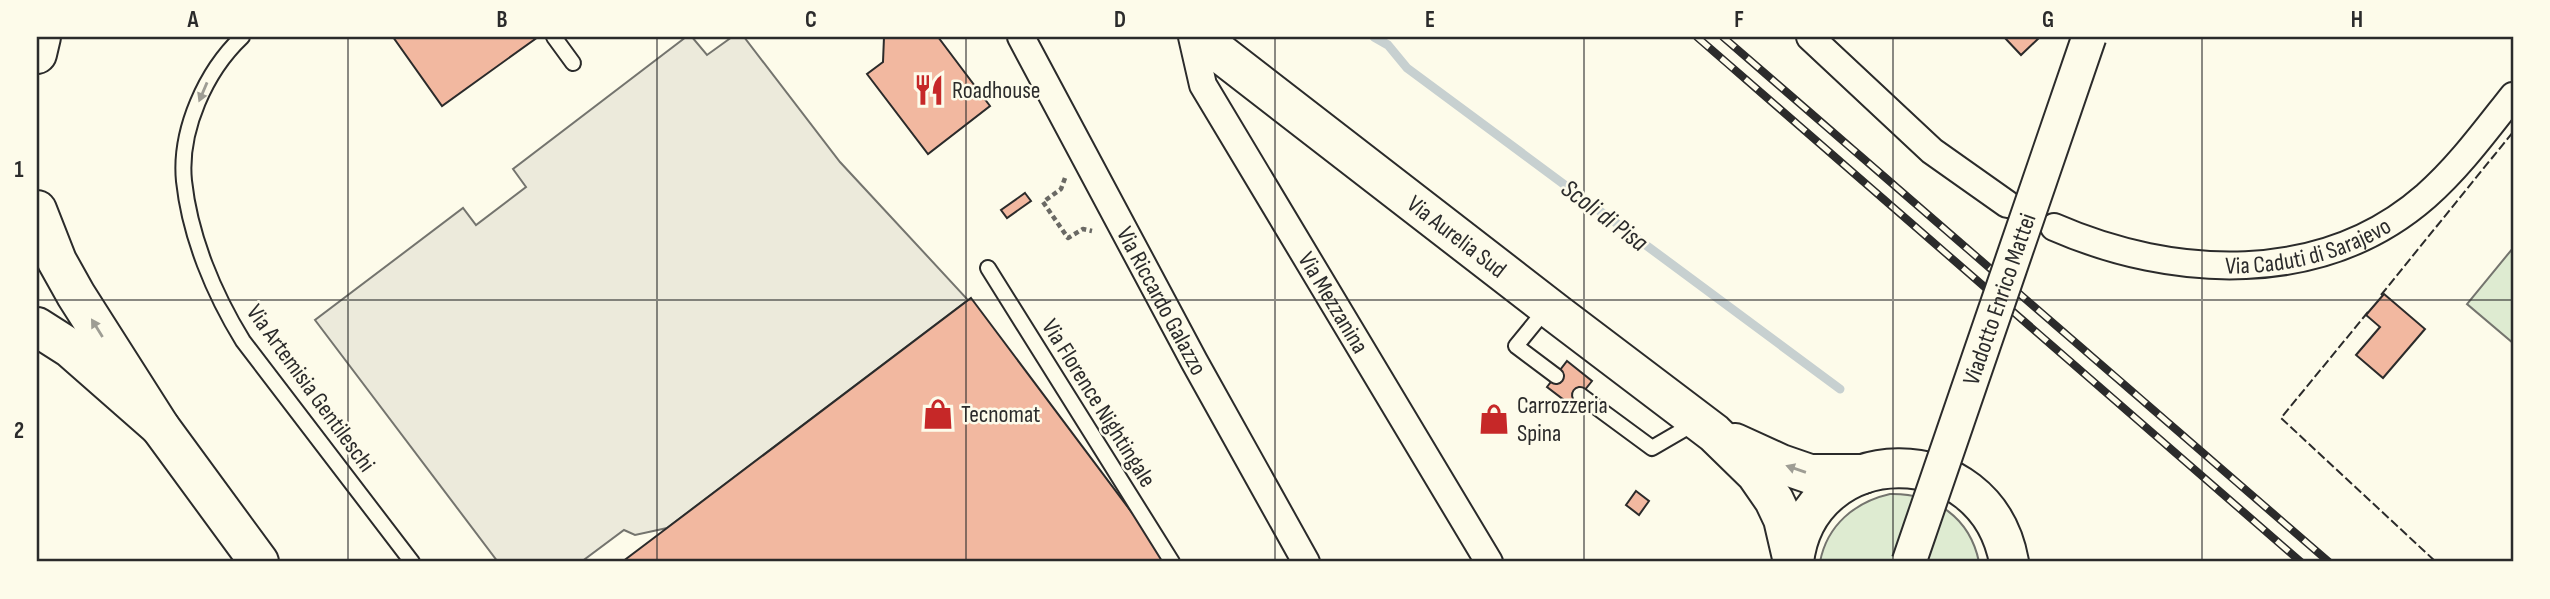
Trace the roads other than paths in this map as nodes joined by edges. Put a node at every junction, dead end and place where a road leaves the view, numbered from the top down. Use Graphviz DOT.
graph roads {
  1 [pos="41,37"];
  2 [pos="242,37"];
  3 [pos="554,37"];
  4 [pos="1021,37"];
  5 [pos="1192,37"];
  6 [pos="1199,37"];
  7 [pos="1810,37"];
  8 [pos="2089,37"];
  9 [pos="37,54"];
  10 [pos="573,63"];
  11 [pos="2513,96"];
  12 [pos="2007,204"];
  13 [pos="37,210"];
  14 [pos="2054,227"];
  15 [pos="988,268"];
  16 [pos="1548,307"];
  17 [pos="37,327"];
  18 [pos="1556,376"];
  19 [pos="1580,395"];
  20 [pos="160,427"];
  21 [pos="1706,427"];
  22 [pos="1863,474"];
  23 [pos="259,562"];
  24 [pos="412,562"];
  25 [pos="1172,562"];
  26 [pos="1306,562"];
  27 [pos="1489,562"];
  28 [pos="1793,562"];
  29 [pos="1909,562"];
  30 [pos="2009,562"];
  1 -- 9 [label="main road"];
  2 -- 24 [label="lane, Via Artemisia Gentileschi, one-way"];
  3 -- 10 [label="lane"];
  4 -- 26 [label="street, Via Riccardo Galazzo"];
  5 -- 27 [label="street, Via Mezzanina"];
  6 -- 16 [label="main road, Via Aurelia Sud"];
  7 -- 12 [label="street"];
  8 -- 29 [label="street, Viadotto Enrico Mattei, bridge"];
  11 -- 14 [label="street, Via Caduti di Sarajevo"];
  20 -- 13 [label="main road, one-way"];
  15 -- 25 [label="lane, Via Florence Nightingale"];
  16 -- 18 [label="lane"];
  16 -- 21 [label="main road, Via Aurelia Sud"];
  17 -- 20 [label="main road"];
  19 -- 21 [label="lane"];
  20 -- 23 [label="main road"];
  22 -- 21 [label="main road, Via Aurelia Sud, one-way"];
  21 -- 28 [label="main road, Via Aurelia Sud"];
  22 -- 28 [label="main road"];
  22 -- 30 [label="main road"];
}
